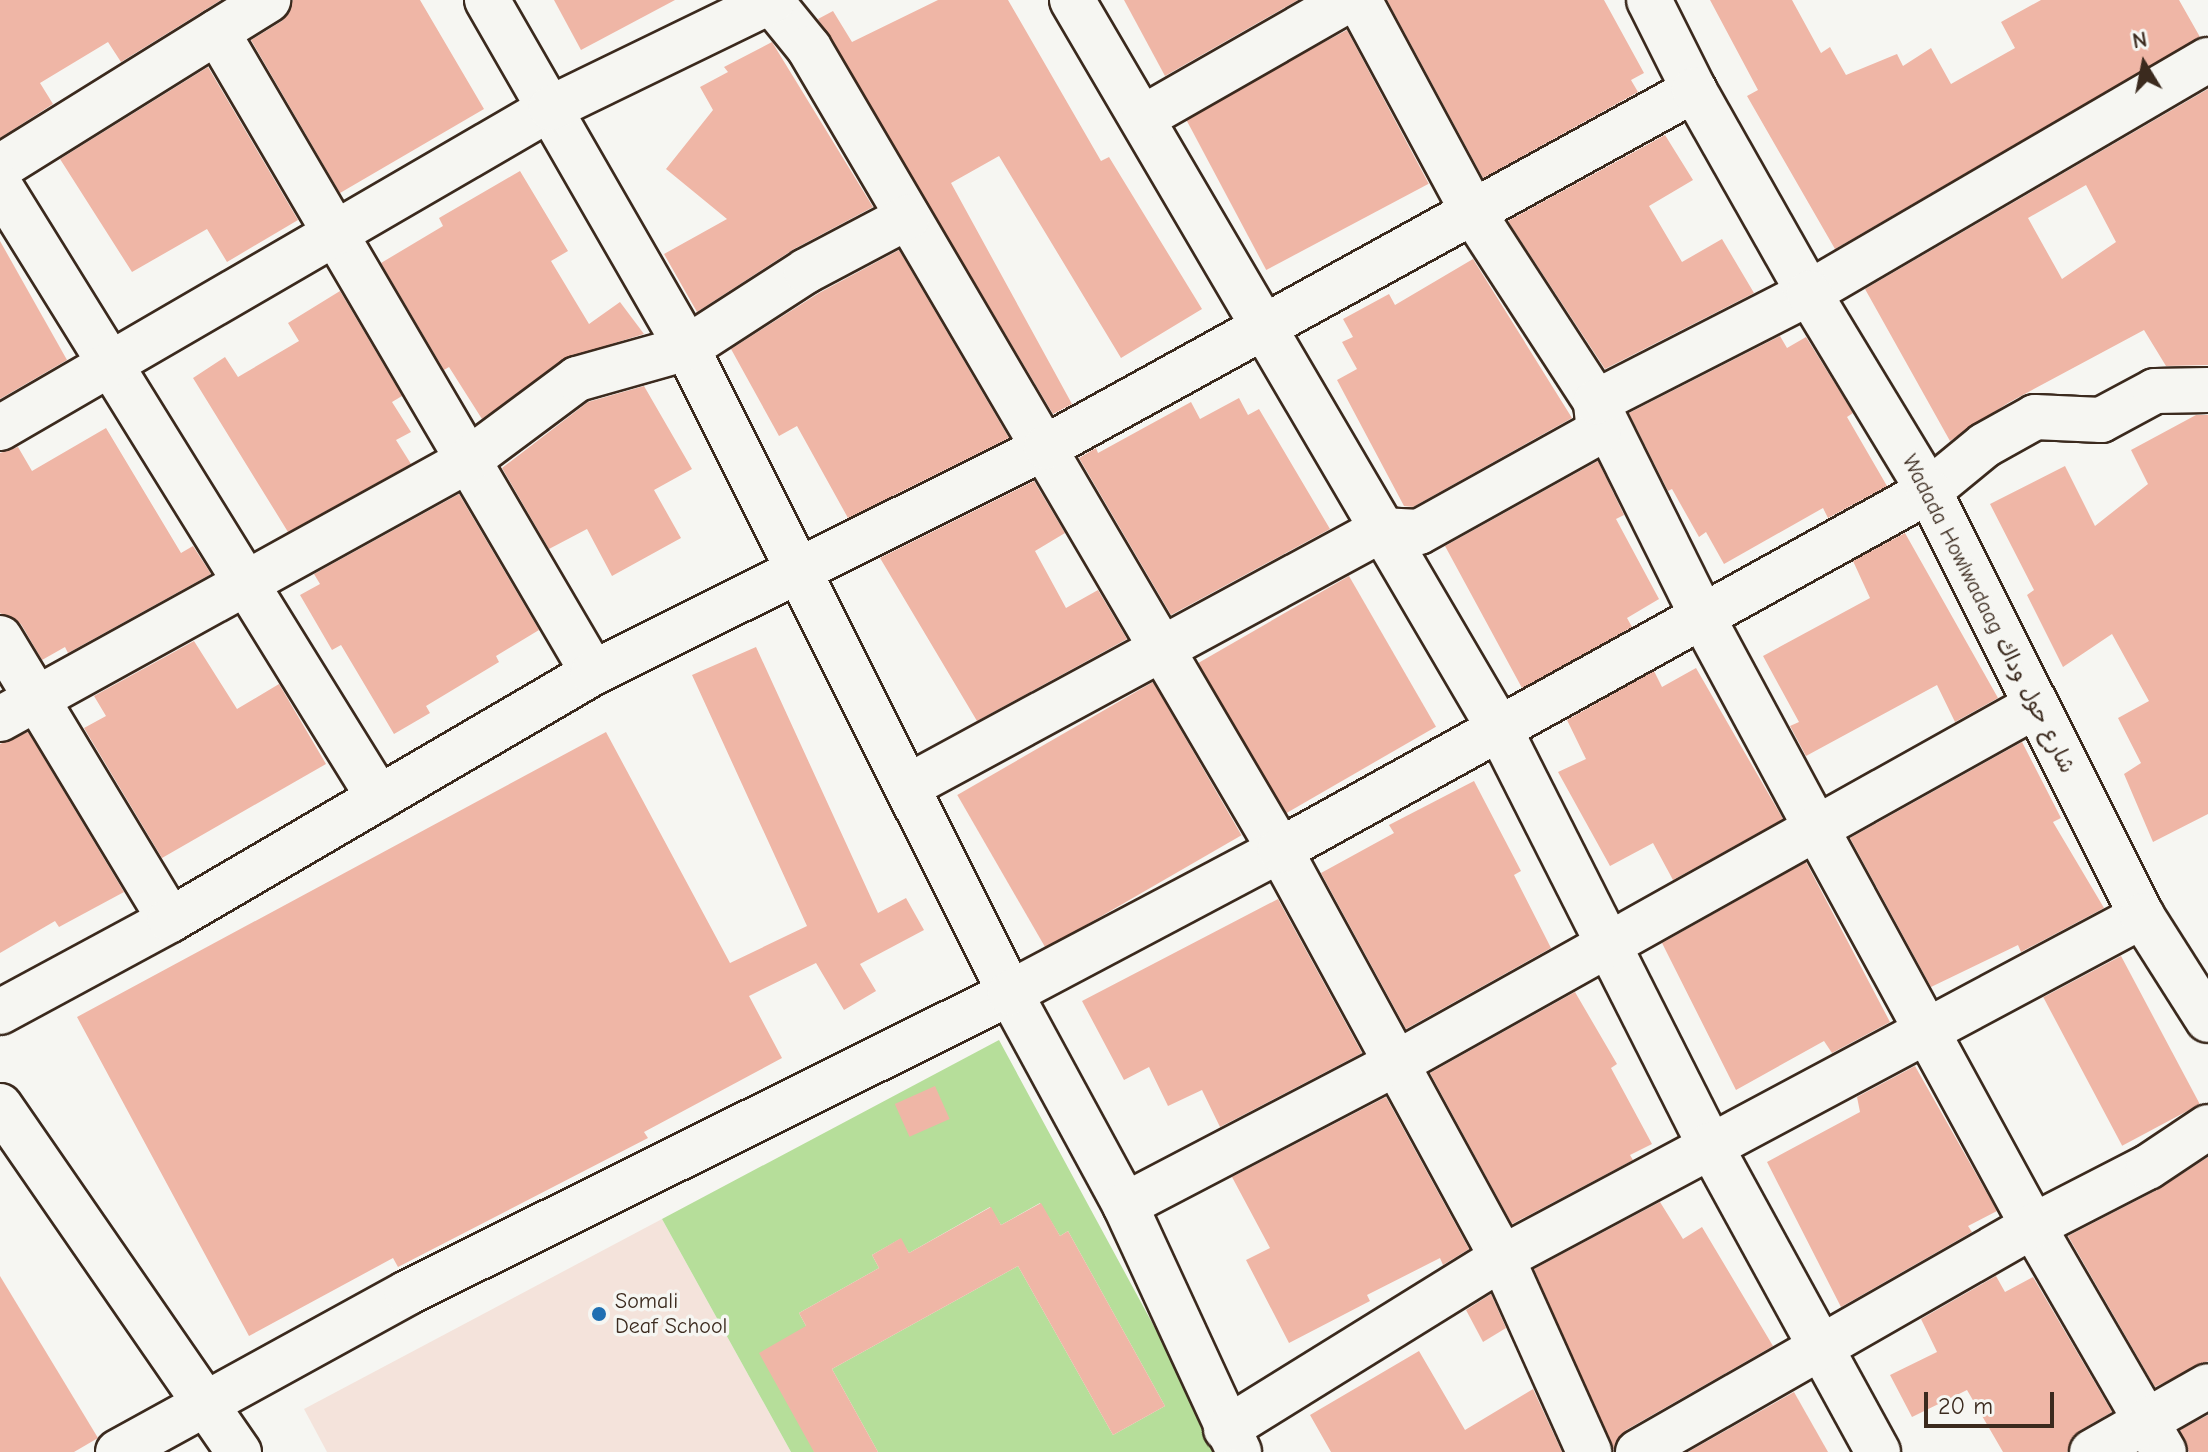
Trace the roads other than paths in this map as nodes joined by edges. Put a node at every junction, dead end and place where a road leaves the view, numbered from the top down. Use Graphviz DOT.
graph roads {
  1 [pos="268,0"];
  2 [pos="487,0"];
  3 [pos="771,0"];
  4 [pos="1072,0"];
  5 [pos="1348,0"];
  6 [pos="1359,0"];
  7 [pos="1649,0"];
  8 [pos="217,32"];
  9 [pos="2208,60"];
  10 [pos="1694,90"];
  11 [pos="551,108"];
  12 [pos="1144,117"];
  13 [pos="0,167"];
  14 [pos="0,186"];
  15 [pos="1474,214"];
  16 [pos="908,217"];
  17 [pos="334,234"];
  18 [pos="1809,293"];
  19 [pos="1260,327"];
  20 [pos="687,348"];
  21 [pos="113,363"];
  22 [pos="2208,390"];
  23 [pos="1596,402"];
  24 [pos="0,428"];
  25 [pos="1046,447"];
  26 [pos="467,461"];
  27 [pos="1929,491"];
  28 [pos="1381,530"];
  29 [pos="796,574"];
  30 [pos="249,584"];
  31 [pos="1703,618"];
  32 [pos="0,638"];
  33 [pos="1164,646"];
  34 [pos="593,673"];
  35 [pos="2035,706"];
  36 [pos="17,710"];
  37 [pos="1500,730"];
  38 [pos="907,787"];
  39 [pos="379,798"];
  40 [pos="1815,826"];
  41 [pos="1280,850"];
  42 [pos="2142,916"];
  43 [pos="170,920"];
  44 [pos="1607,945"];
  45 [pos="1010,993"];
  46 [pos="0,1012"];
  47 [pos="2208,1020"];
  48 [pos="1929,1027"];
  49 [pos="1395,1064"];
  50 [pos="0,1106"];
  51 [pos="2208,1127"];
  52 [pos="1710,1145"];
  53 [pos="1125,1205"];
  54 [pos="2033,1226"];
  55 [pos="1502,1258"];
  56 [pos="1821,1348"];
  57 [pos="2208,1386"];
  58 [pos="206,1404"];
  59 [pos="2155,1436"];
  60 [pos="1232,1440"];
  61 [pos="118,1452"];
  62 [pos="239,1452"];
  63 [pos="1589,1452"];
  64 [pos="1638,1452"];
  65 [pos="1878,1452"];
  66 [pos="2092,1452"];
  1 -- 8 [label="street"];
  2 -- 11 [label="street"];
  3 -- 11 [label="street"];
  3 -- 16 [label="street"];
  4 -- 12 [label="street"];
  5 -- 12 [label="street"];
  6 -- 15 [label="street"];
  7 -- 10 [label="street, Wadada Howlwadaag شارع حول وداك"];
  8 -- 13 [label="street"];
  8 -- 17 [label="street"];
  9 -- 18 [label="street"];
  10 -- 15 [label="street"];
  10 -- 18 [label="street, Wadada Howlwadaag شارع حول وداك"];
  11 -- 17 [label="street"];
  11 -- 20 [label="street"];
  12 -- 19 [label="street"];
  14 -- 21 [label="street"];
  15 -- 19 [label="street"];
  15 -- 23 [label="street"];
  16 -- 20 [label="street"];
  16 -- 25 [label="street"];
  17 -- 21 [label="street"];
  17 -- 26 [label="street"];
  18 -- 23 [label="street"];
  18 -- 27 [label="street, Wadada Howlwadaag شارع حول وداك"];
  19 -- 25 [label="street"];
  19 -- 28 [label="street"];
  20 -- 26 [label="street"];
  20 -- 29 [label="street"];
  21 -- 24 [label="street"];
  21 -- 30 [label="street"];
  22 -- 27 [label="street"];
  23 -- 28 [label="street"];
  23 -- 31 [label="street"];
  25 -- 29 [label="street"];
  25 -- 33 [label="street"];
  26 -- 30 [label="street"];
  26 -- 34 [label="street"];
  27 -- 31 [label="street"];
  27 -- 35 [label="street, Wadada Howlwadaag شارع حول وداك"];
  28 -- 33 [label="street"];
  28 -- 37 [label="street"];
  29 -- 34 [label="street"];
  29 -- 38 [label="street"];
  30 -- 36 [label="street"];
  30 -- 39 [label="street"];
  31 -- 37 [label="street"];
  31 -- 40 [label="street"];
  32 -- 36 [label="street"];
  33 -- 38 [label="street"];
  33 -- 41 [label="street"];
  34 -- 39 [label="street"];
  35 -- 40 [label="street"];
  35 -- 42 [label="street, Wadada Howlwadaag شارع حول وداك"];
  36 -- 43 [label="street"];
  37 -- 41 [label="street"];
  37 -- 44 [label="street"];
  38 -- 45 [label="street"];
  39 -- 43 [label="street"];
  40 -- 44 [label="street"];
  40 -- 48 [label="street"];
  41 -- 45 [label="street"];
  41 -- 49 [label="street"];
  42 -- 47 [label="street, Wadada Howlwadaag شارع حول وداك"];
  42 -- 48 [label="street"];
  43 -- 46 [label="street"];
  44 -- 49 [label="street"];
  44 -- 52 [label="street"];
  45 -- 53 [label="street"];
  45 -- 58 [label="street"];
  48 -- 52 [label="street"];
  48 -- 54 [label="street"];
  49 -- 53 [label="street"];
  49 -- 55 [label="street"];
  50 -- 58 [label="street"];
  51 -- 54 [label="street"];
  52 -- 55 [label="street"];
  52 -- 56 [label="street"];
  53 -- 60 [label="street"];
  54 -- 56 [label="street"];
  54 -- 59 [label="street"];
  55 -- 60 [label="street"];
  55 -- 63 [label="street"];
  56 -- 64 [label="street"];
  56 -- 65 [label="street"];
  57 -- 59 [label="street"];
  58 -- 61 [label="street"];
  58 -- 62 [label="street"];
  59 -- 66 [label="street"];
}
